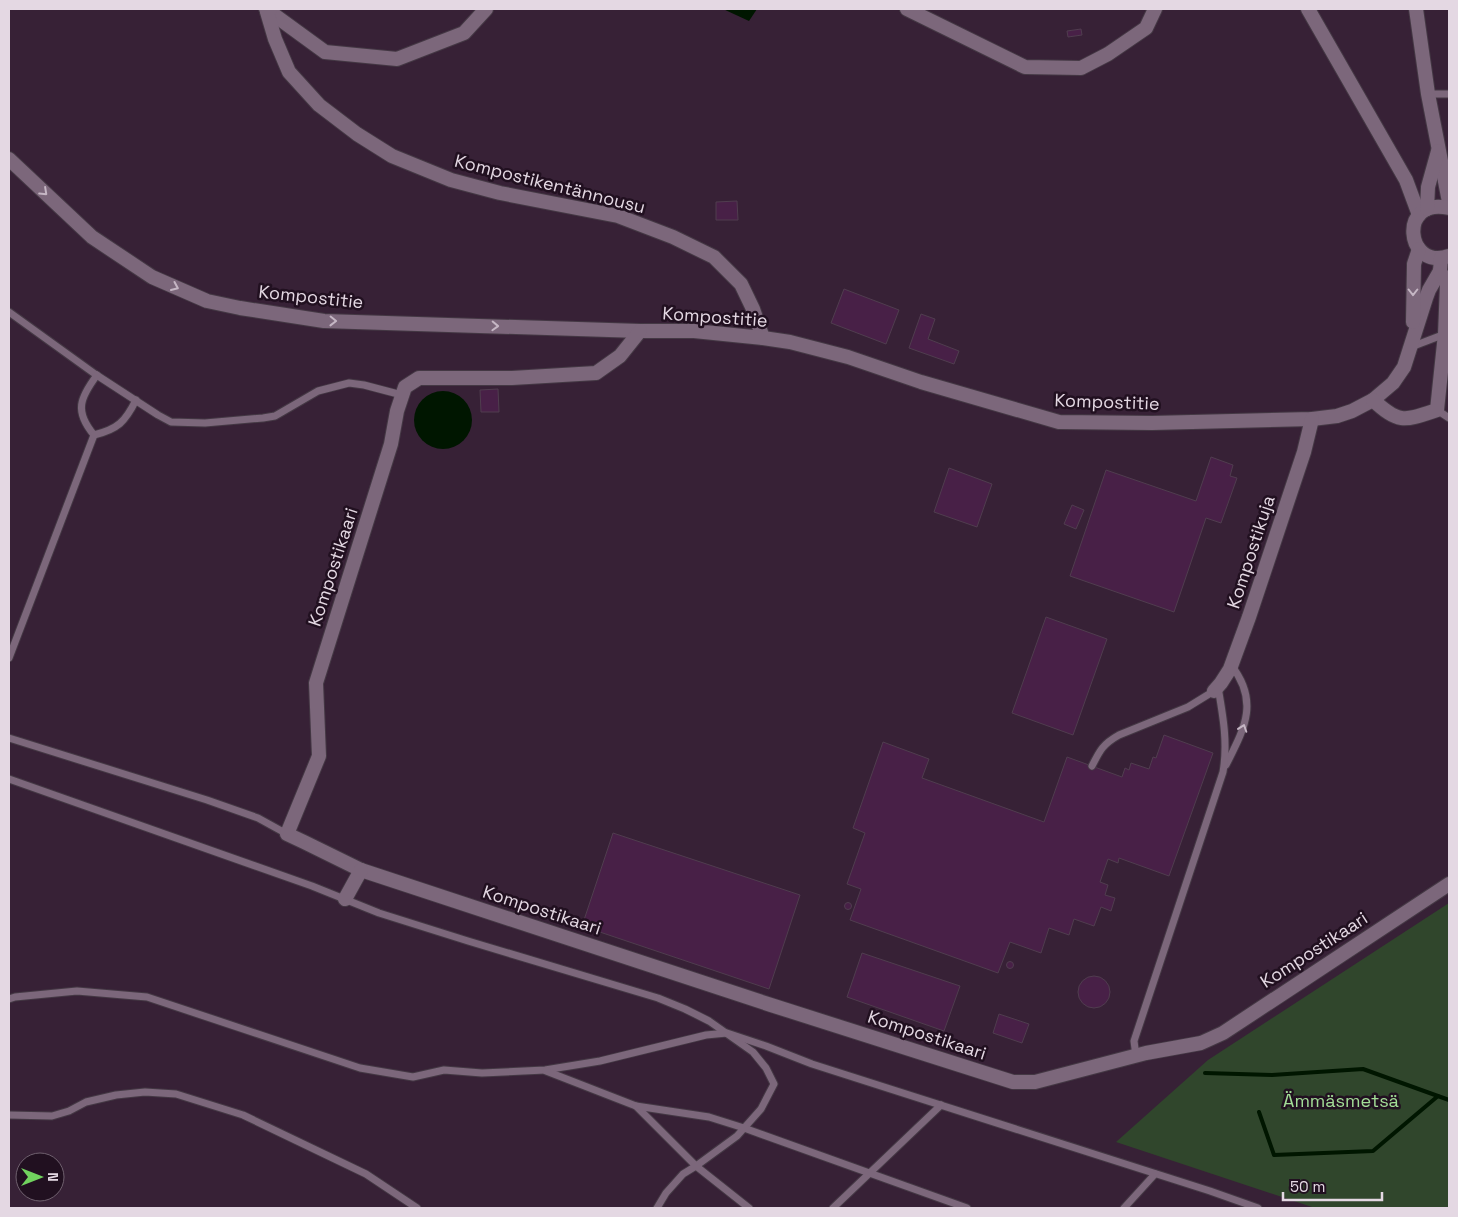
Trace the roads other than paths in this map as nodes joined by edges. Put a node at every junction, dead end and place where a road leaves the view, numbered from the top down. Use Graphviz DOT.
graph roads {
  1 [pos="486,9"];
  2 [pos="907,9"];
  3 [pos="1155,9"];
  4 [pos="1308,9"];
  5 [pos="1416,9"];
  6 [pos="268,10"];
  7 [pos="1428,94"];
  8 [pos="1449,94"];
  9 [pos="1438,150"];
  10 [pos="9,159"];
  11 [pos="1447,179"];
  12 [pos="1449,202"];
  13 [pos="1449,208"];
  14 [pos="1423,212"];
  15 [pos="1419,249"];
  16 [pos="1445,270"];
  17 [pos="9,312"];
  18 [pos="640,331"];
  19 [pos="1446,334"];
  20 [pos="763,338"];
  21 [pos="1412,341"];
  22 [pos="97,375"];
  23 [pos="402,395"];
  24 [pos="136,400"];
  25 [pos="1373,400"];
  26 [pos="1436,410"];
  27 [pos="1449,418"];
  28 [pos="1312,420"];
  29 [pos="94,435"];
  30 [pos="9,658"];
  31 [pos="1231,665"];
  32 [pos="1216,689"];
  33 [pos="9,738"];
  34 [pos="1092,766"];
  35 [pos="1222,772"];
  36 [pos="9,779"];
  37 [pos="287,834"];
  38 [pos="361,870"];
  39 [pos="1449,884"];
  40 [pos="345,899"];
  41 [pos="9,999"];
  42 [pos="727,1033"];
  43 [pos="1136,1056"];
  44 [pos="546,1070"];
  45 [pos="941,1105"];
  46 [pos="636,1106"];
  47 [pos="9,1115"];
  48 [pos="744,1128"];
  49 [pos="696,1166"];
  50 [pos="870,1173"];
  51 [pos="1155,1174"];
  52 [pos="417,1208"];
  53 [pos="657,1208"];
  54 [pos="750,1208"];
  55 [pos="833,1208"];
  56 [pos="968,1208"];
  57 [pos="1124,1208"];
  58 [pos="1258,1208"];
  1 -- 6 [label="street"];
  2 -- 3 [label="street"];
  4 -- 14 [label="street"];
  5 -- 7 [label="street"];
  6 -- 20 [label="street, Kompostikentännousu"];
  7 -- 8 [label="lane"];
  7 -- 9 [label="street"];
  9 -- 11 [label="street"];
  9 -- 14 [label="street"];
  10 -- 18 [label="street, Kompostitie, one-way"];
  11 -- 12 [label="street"];
  13 -- 14 [label="street"];
  14 -- 15 [label="street"];
  15 -- 16 [label="street"];
  15 -- 21 [label="street, Kompostitie, one-way"];
  16 -- 19 [label="street"];
  16 -- 21 [label="street, Kompostitie"];
  17 -- 22 [label="lane"];
  18 -- 20 [label="street, Kompostitie"];
  18 -- 23 [label="street"];
  19 -- 21 [label="lane"];
  19 -- 26 [label="street"];
  20 -- 28 [label="street, Kompostitie"];
  21 -- 25 [label="street, Kompostitie"];
  22 -- 24 [label="lane"];
  22 -- 29 [label="lane"];
  23 -- 24 [label="lane"];
  23 -- 37 [label="street, Kompostikaari"];
  24 -- 29 [label="lane"];
  25 -- 26 [label="street"];
  25 -- 28 [label="street, Kompostitie"];
  26 -- 27 [label="lane"];
  28 -- 31 [label="street, Kompostikuja"];
  29 -- 30 [label="lane"];
  31 -- 32 [label="street, Kompostikuja"];
  35 -- 31 [label="lane, one-way"];
  32 -- 34 [label="lane"];
  32 -- 35 [label="lane"];
  33 -- 37 [label="lane"];
  35 -- 43 [label="lane"];
  36 -- 40 [label="lane"];
  37 -- 38 [label="street, Kompostikaari"];
  38 -- 40 [label="street"];
  38 -- 43 [label="street, Kompostikaari"];
  39 -- 43 [label="street, Kompostikaari"];
  40 -- 42 [label="lane"];
  41 -- 44 [label="lane"];
  42 -- 44 [label="lane"];
  42 -- 45 [label="lane"];
  42 -- 48 [label="lane"];
  44 -- 46 [label="lane"];
  45 -- 50 [label="lane"];
  45 -- 51 [label="lane"];
  46 -- 48 [label="lane"];
  46 -- 49 [label="lane"];
  47 -- 52 [label="lane"];
  48 -- 49 [label="lane"];
  48 -- 50 [label="lane"];
  49 -- 53 [label="lane"];
  49 -- 54 [label="lane"];
  50 -- 55 [label="lane"];
  50 -- 56 [label="lane"];
  51 -- 57 [label="lane"];
  51 -- 58 [label="lane"];
}
